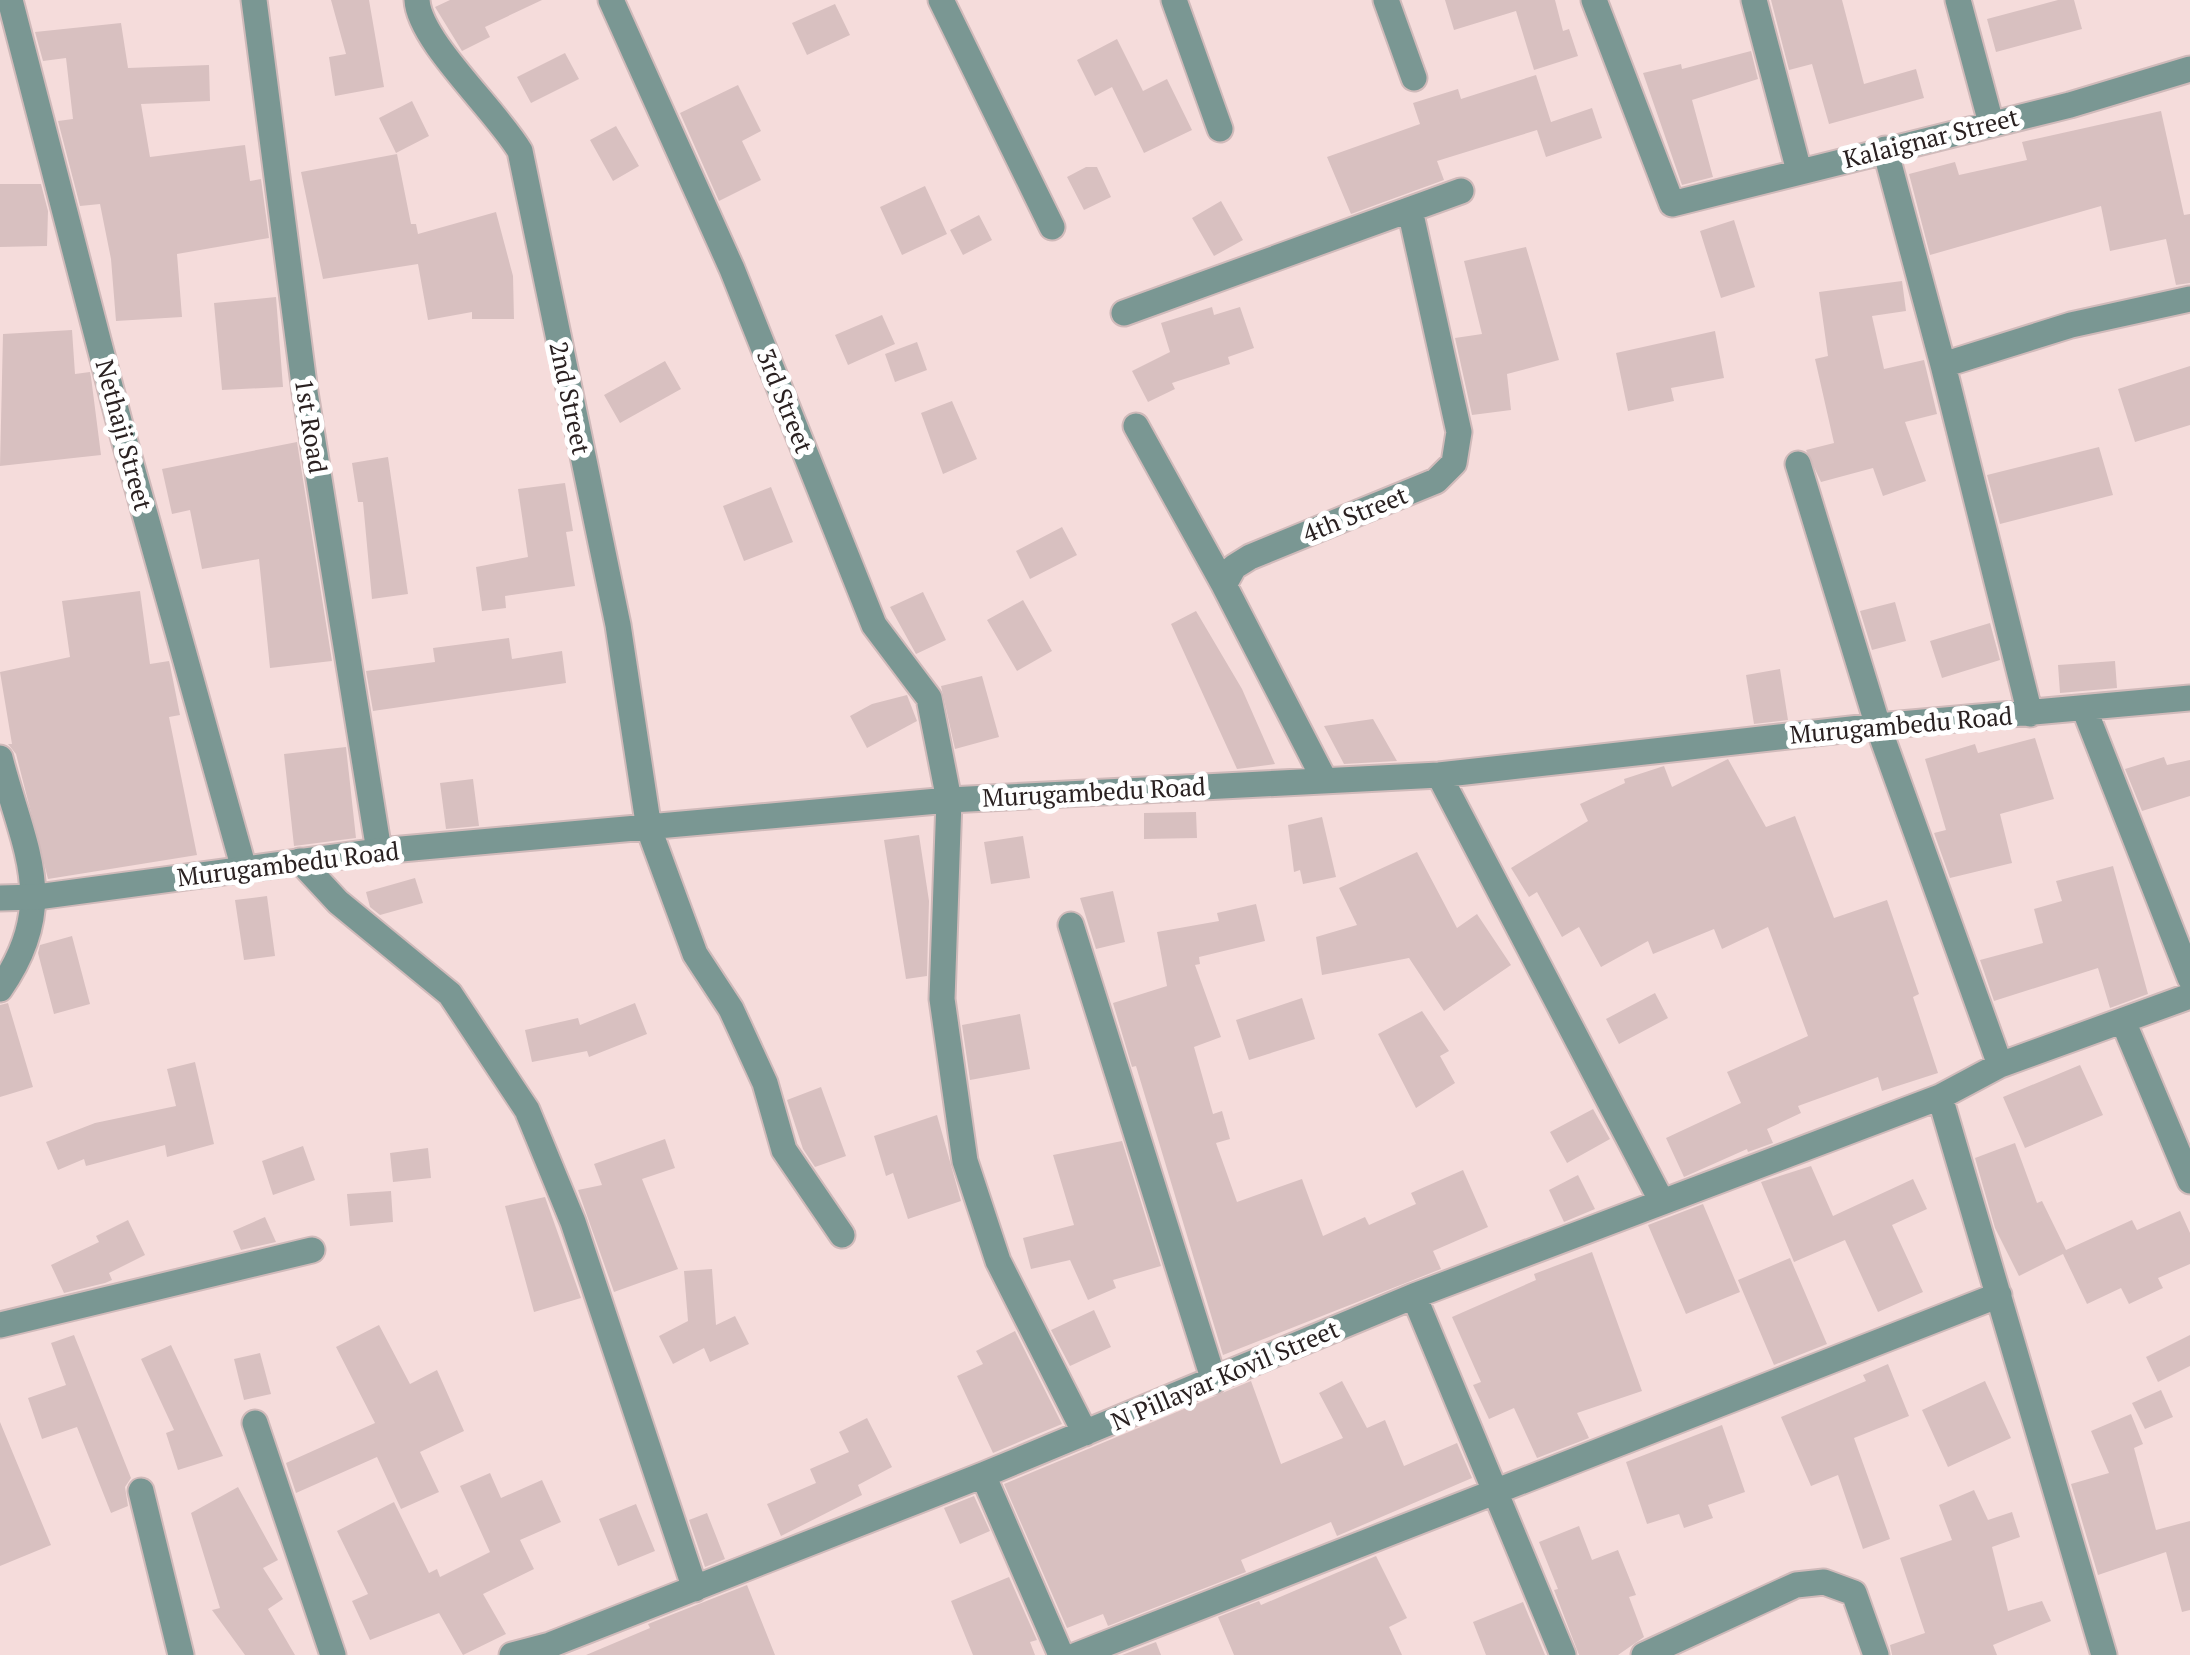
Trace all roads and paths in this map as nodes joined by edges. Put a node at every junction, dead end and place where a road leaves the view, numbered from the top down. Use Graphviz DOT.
graph roads {
  1 [pos="10,0"];
  2 [pos="254,0"];
  3 [pos="417,0"];
  4 [pos="611,0"];
  5 [pos="941,0"];
  6 [pos="1174,0"];
  7 [pos="1386,0"];
  8 [pos="1594,0"];
  9 [pos="1754,0"];
  10 [pos="1958,0"];
  11 [pos="2190,69"];
  12 [pos="1414,78"];
  13 [pos="1991,123"];
  14 [pos="1220,129"];
  15 [pos="1885,149"];
  16 [pos="1799,171"];
  17 [pos="1461,191"];
  18 [pos="1410,210"];
  19 [pos="1052,227"];
  20 [pos="2190,300"];
  21 [pos="1124,313"];
  22 [pos="1943,365"];
  23 [pos="1136,426"];
  24 [pos="1798,464"];
  25 [pos="1224,585"];
  26 [pos="2190,698"];
  27 [pos="2084,708"];
  28 [pos="2030,714"];
  29 [pos="1878,726"];
  30 [pos="0,758"];
  31 [pos="1439,775"];
  32 [pos="1324,779"];
  33 [pos="949,800"];
  34 [pos="650,829"];
  35 [pos="379,851"];
  36 [pos="300,861"];
  37 [pos="244,869"];
  38 [pos="37,897"];
  39 [pos="0,898"];
  40 [pos="1071,925"];
  41 [pos="2190,978"];
  42 [pos="0,989"];
  43 [pos="2190,996"];
  44 [pos="2123,1021"];
  45 [pos="2000,1065"];
  46 [pos="1940,1097"];
  47 [pos="2190,1181"];
  48 [pos="1661,1200"];
  49 [pos="842,1235"];
  50 [pos="312,1250"];
  51 [pos="1998,1295"];
  52 [pos="1414,1296"];
  53 [pos="0,1325"];
  54 [pos="1214,1381"];
  55 [pos="255,1422"];
  56 [pos="1085,1433"];
  57 [pos="984,1475"];
  58 [pos="1498,1490"];
  59 [pos="141,1491"];
  60 [pos="695,1588"];
  61 [pos="579,1645"];
  62 [pos="181,1655"];
  63 [pos="333,1655"];
  64 [pos="512,1655"];
  65 [pos="1061,1655"];
  66 [pos="1077,1655"];
  67 [pos="1563,1655"];
  68 [pos="1644,1655"];
  69 [pos="1876,1655"];
  70 [pos="2104,1655"];
  1 -- 37 [label="street, Nethaji Street"];
  2 -- 35 [label="street, 1st Road"];
  3 -- 34 [label="street, 2nd Street"];
  4 -- 33 [label="street, 3rd Street"];
  5 -- 19 [label="street"];
  6 -- 14 [label="street"];
  7 -- 12 [label="street"];
  8 -- 16 [label="street, Kalaignar Street"];
  9 -- 16 [label="street"];
  10 -- 13 [label="street"];
  11 -- 13 [label="street, Kalaignar Street"];
  13 -- 15 [label="street, Kalaignar Street"];
  15 -- 16 [label="street, Kalaignar Street"];
  15 -- 22 [label="street"];
  17 -- 18 [label="street"];
  18 -- 21 [label="street"];
  18 -- 25 [label="street, 4th Street"];
  20 -- 22 [label="street"];
  22 -- 28 [label="street"];
  23 -- 25 [label="street"];
  24 -- 29 [label="street"];
  25 -- 32 [label="street"];
  26 -- 27 [label="street, Murugambedu Road"];
  27 -- 28 [label="street, Murugambedu Road"];
  27 -- 41 [label="street"];
  28 -- 29 [label="street, Murugambedu Road"];
  29 -- 31 [label="street, Murugambedu Road"];
  29 -- 45 [label="street"];
  30 -- 38 [label="street"];
  31 -- 32 [label="street, Murugambedu Road"];
  31 -- 48 [label="street"];
  32 -- 33 [label="street, Murugambedu Road"];
  33 -- 34 [label="street, Murugambedu Road"];
  33 -- 56 [label="street, 3rd Street"];
  34 -- 35 [label="street, Murugambedu Road"];
  34 -- 49 [label="street, 2nd Street"];
  35 -- 36 [label="street, Murugambedu Road"];
  36 -- 37 [label="street, Murugambedu Road"];
  36 -- 60 [label="street"];
  37 -- 38 [label="street, Murugambedu Road"];
  38 -- 39 [label="street, Murugambedu Road"];
  38 -- 42 [label="street"];
  40 -- 54 [label="street"];
  43 -- 44 [label="street, N Pillayar Kovil Street"];
  44 -- 45 [label="street, N Pillayar Kovil Street"];
  44 -- 47 [label="street"];
  45 -- 46 [label="street, N Pillayar Kovil Street"];
  46 -- 48 [label="street, N Pillayar Kovil Street"];
  46 -- 51 [label="street"];
  48 -- 52 [label="street, N Pillayar Kovil Street"];
  50 -- 53 [label="street"];
  51 -- 58 [label="street"];
  51 -- 70 [label="street"];
  52 -- 54 [label="street, N Pillayar Kovil Street"];
  52 -- 58 [label="street"];
  54 -- 56 [label="street, N Pillayar Kovil Street"];
  55 -- 63 [label="street"];
  56 -- 57 [label="street, N Pillayar Kovil Street"];
  57 -- 60 [label="street, N Pillayar Kovil Street"];
  57 -- 65 [label="street"];
  58 -- 66 [label="street"];
  58 -- 67 [label="street"];
  59 -- 62 [label="street"];
  60 -- 61 [label="street, N Pillayar Kovil Street"];
  61 -- 64 [label="street, N Pillayar Kovil Street"];
  68 -- 69 [label="street"];
}
